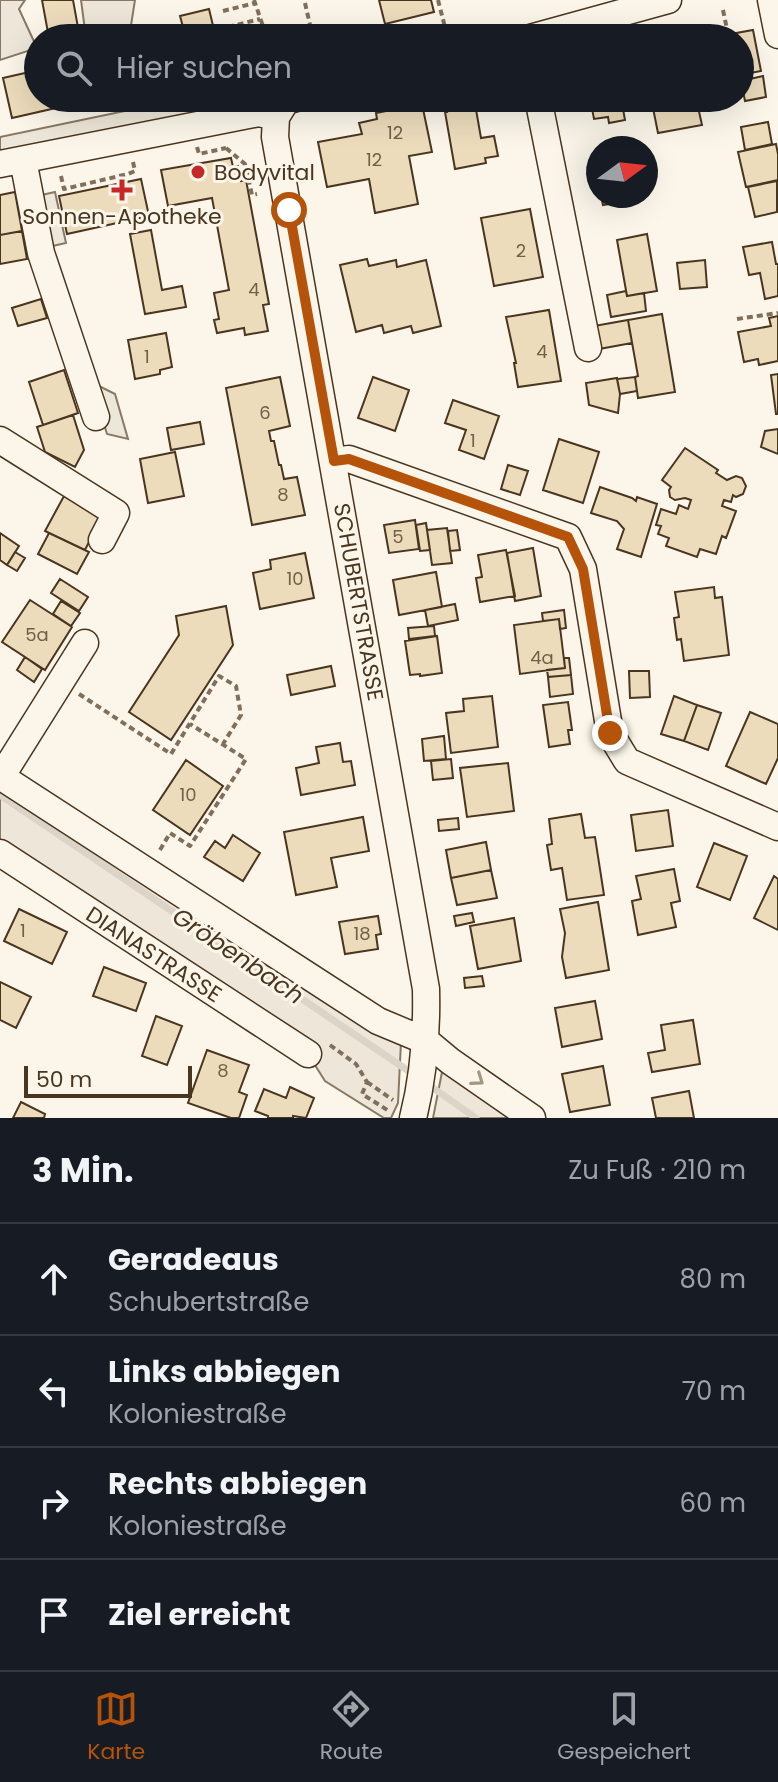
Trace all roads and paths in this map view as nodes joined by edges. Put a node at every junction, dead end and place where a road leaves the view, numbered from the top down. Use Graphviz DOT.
graph roads {
  1 [pos="438,0"];
  2 [pos="668,0"];
  3 [pos="771,0"];
  4 [pos="254,2"];
  5 [pos="305,3"];
  6 [pos="723,10"];
  7 [pos="223,11"];
  8 [pos="260,19"];
  9 [pos="240,24"];
  10 [pos="262,24"];
  11 [pos="310,24"];
  12 [pos="444,24"];
  13 [pos="581,24"];
  14 [pos="726,24"];
  15 [pos="778,35"];
  16 [pos="279,112"];
  17 [pos="541,112"];
  18 [pos="276,117"];
  19 [pos="226,148"];
  20 [pos="132,156"];
  21 [pos="12,162"];
  22 [pos="64,189"];
  23 [pos="257,194"];
  24 [pos="778,313"];
  25 [pos="737,319"];
  26 [pos="588,348"];
  27 [pos="96,417"];
  28 [pos="0,440"];
  29 [pos="334,461"];
  30 [pos="102,540"];
  31 [pos="85,643"];
  32 [pos="61,682"];
  33 [pos="190,724"];
  34 [pos="223,744"];
  35 [pos="1,776"];
  36 [pos="778,827"];
  37 [pos="2,859"];
  38 [pos="147,871"];
  39 [pos="425,1053"];
  40 [pos="308,1054"];
  41 [pos="367,1082"];
  42 [pos="408,1105"];
  43 [pos="532,1118"];
  1 -- 12 [label="path"];
  2 -- 13 [label="street"];
  3 -- 15 [label="street"];
  4 -- 7 [label="path"];
  4 -- 8 [label="path"];
  5 -- 11 [label="path"];
  6 -- 14 [label="path"];
  8 -- 9 [label="path"];
  8 -- 10 [label="path"];
  16 -- 18 [label="street"];
  17 -- 26 [label="street"];
  18 -- 21 [label="street"];
  18 -- 29 [label="street, SCHUBERTSTRASSE"];
  19 -- 23 [label="path"];
  20 -- 22 [label="path"];
  21 -- 27 [label="street"];
  24 -- 25 [label="path"];
  28 -- 30 [label="street"];
  29 -- 36 [label="street"];
  29 -- 39 [label="street, SCHUBERTSTRASSE"];
  31 -- 32 [label="street"];
  32 -- 33 [label="path"];
  32 -- 35 [label="street"];
  33 -- 34 [label="path"];
  33 -- 34 [label="path"];
  34 -- 38 [label="path"];
  35 -- 38 [label="street"];
  37 -- 40 [label="street, DIANASTRASSE"];
  38 -- 39 [label="street"];
  39 -- 42 [label="street, SCHUBERTSTRASSE"];
  39 -- 43 [label="street, one-way"];
  41 -- 42 [label="path"];
}
